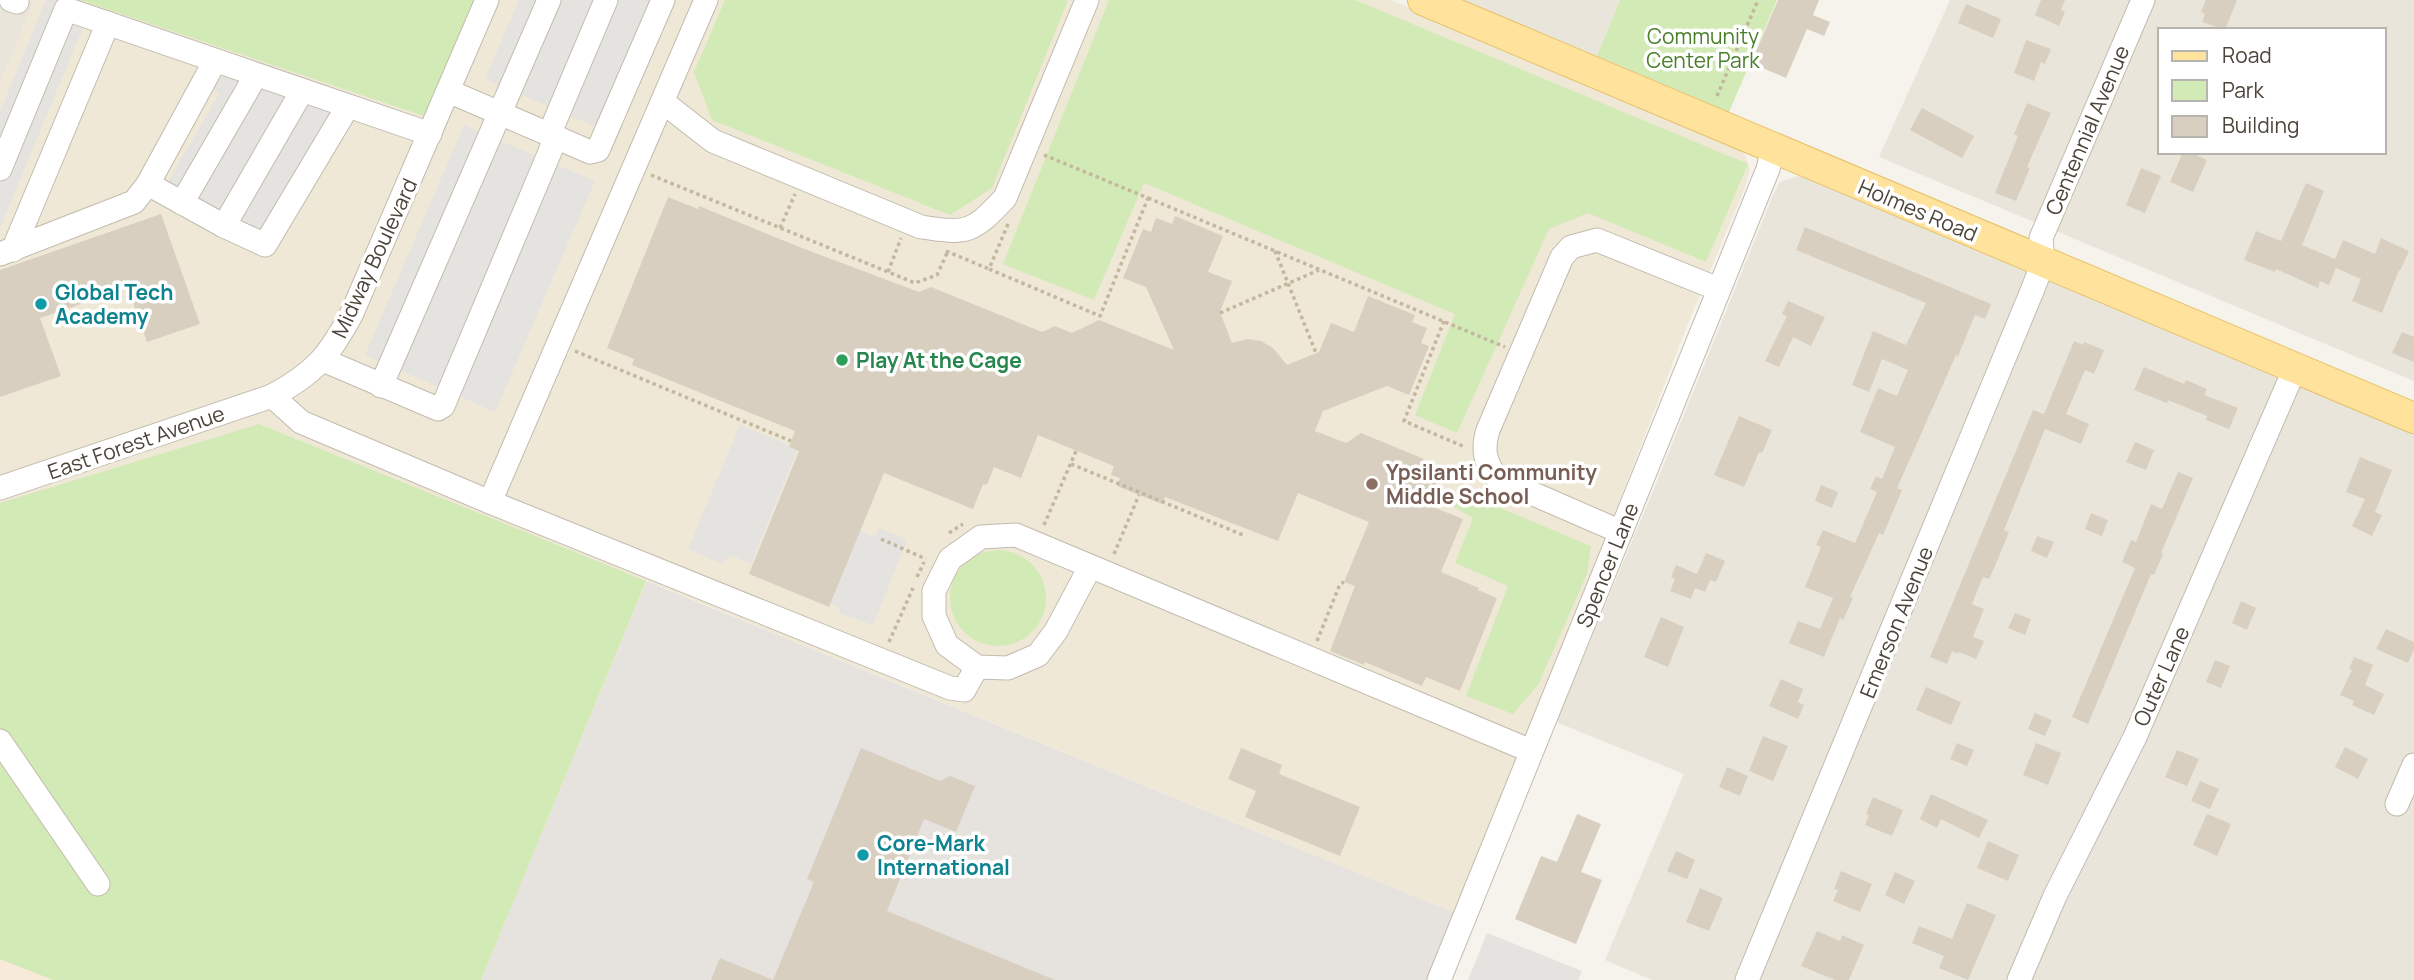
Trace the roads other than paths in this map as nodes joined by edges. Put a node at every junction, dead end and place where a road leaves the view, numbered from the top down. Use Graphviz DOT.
graph roads {
  1 [pos="487,0"];
  2 [pos="549,0"];
  3 [pos="606,0"];
  4 [pos="663,0"];
  5 [pos="706,0"];
  6 [pos="1087,0"];
  7 [pos="1423,0"];
  8 [pos="2143,0"];
  9 [pos="108,23"];
  10 [pos="215,61"];
  11 [pos="256,75"];
  12 [pos="302,91"];
  13 [pos="448,91"];
  14 [pos="663,102"];
  15 [pos="348,106"];
  16 [pos="500,114"];
  17 [pos="430,134"];
  18 [pos="555,137"];
  19 [pos="1773,148"];
  20 [pos="0,169"];
  21 [pos="148,184"];
  22 [pos="182,203"];
  23 [pos="223,226"];
  24 [pos="6,252"];
  25 [pos="2043,263"];
  26 [pos="1718,289"];
  27 [pos="323,360"];
  28 [pos="2295,368"];
  29 [pos="381,386"];
  30 [pos="272,396"];
  31 [pos="2414,418"];
  32 [pos="0,488"];
  33 [pos="489,502"];
  34 [pos="1621,532"];
  35 [pos="1090,567"];
  36 [pos="977,667"];
  37 [pos="0,741"];
  38 [pos="1531,751"];
  39 [pos="2414,765"];
  40 [pos="2397,804"];
  41 [pos="98,884"];
  42 [pos="1439,980"];
  43 [pos="1747,980"];
  44 [pos="2019,980"];
  1 -- 13 [label="street, Midway Boulevard"];
  2 -- 16 [label="street"];
  3 -- 18 [label="street"];
  4 -- 18 [label="street"];
  5 -- 14 [label="street"];
  6 -- 14 [label="street"];
  7 -- 19 [label="main road, Holmes Road"];
  8 -- 25 [label="street, Centennial Avenue"];
  9 -- 10 [label="street"];
  9 -- 20 [label="street"];
  9 -- 24 [label="street"];
  10 -- 11 [label="street"];
  10 -- 21 [label="street"];
  11 -- 12 [label="street"];
  11 -- 22 [label="street"];
  12 -- 15 [label="street"];
  12 -- 23 [label="street"];
  13 -- 16 [label="street"];
  13 -- 17 [label="street, Midway Boulevard"];
  14 -- 33 [label="street"];
  15 -- 17 [label="street"];
  15 -- 23 [label="street"];
  16 -- 18 [label="street"];
  16 -- 29 [label="street"];
  17 -- 27 [label="street, Midway Boulevard"];
  18 -- 29 [label="street"];
  19 -- 25 [label="main road, Holmes Road"];
  19 -- 26 [label="street, Spencer Lane"];
  21 -- 22 [label="street"];
  21 -- 24 [label="street"];
  22 -- 23 [label="street"];
  25 -- 28 [label="main road, Holmes Road"];
  25 -- 43 [label="street, Emerson Avenue"];
  26 -- 34 [label="street, Spencer Lane"];
  26 -- 34 [label="street"];
  27 -- 29 [label="street"];
  27 -- 30 [label="street, Midway Boulevard"];
  28 -- 31 [label="main road, Holmes Road"];
  28 -- 44 [label="street, Outer Lane"];
  30 -- 32 [label="street, East Forest Avenue"];
  30 -- 33 [label="street"];
  33 -- 36 [label="street"];
  34 -- 38 [label="street, Spencer Lane"];
  35 -- 36 [label="street"];
  35 -- 36 [label="street"];
  35 -- 38 [label="street"];
  37 -- 41 [label="street"];
  38 -- 42 [label="street, Spencer Lane"];
  39 -- 40 [label="street"];
}
